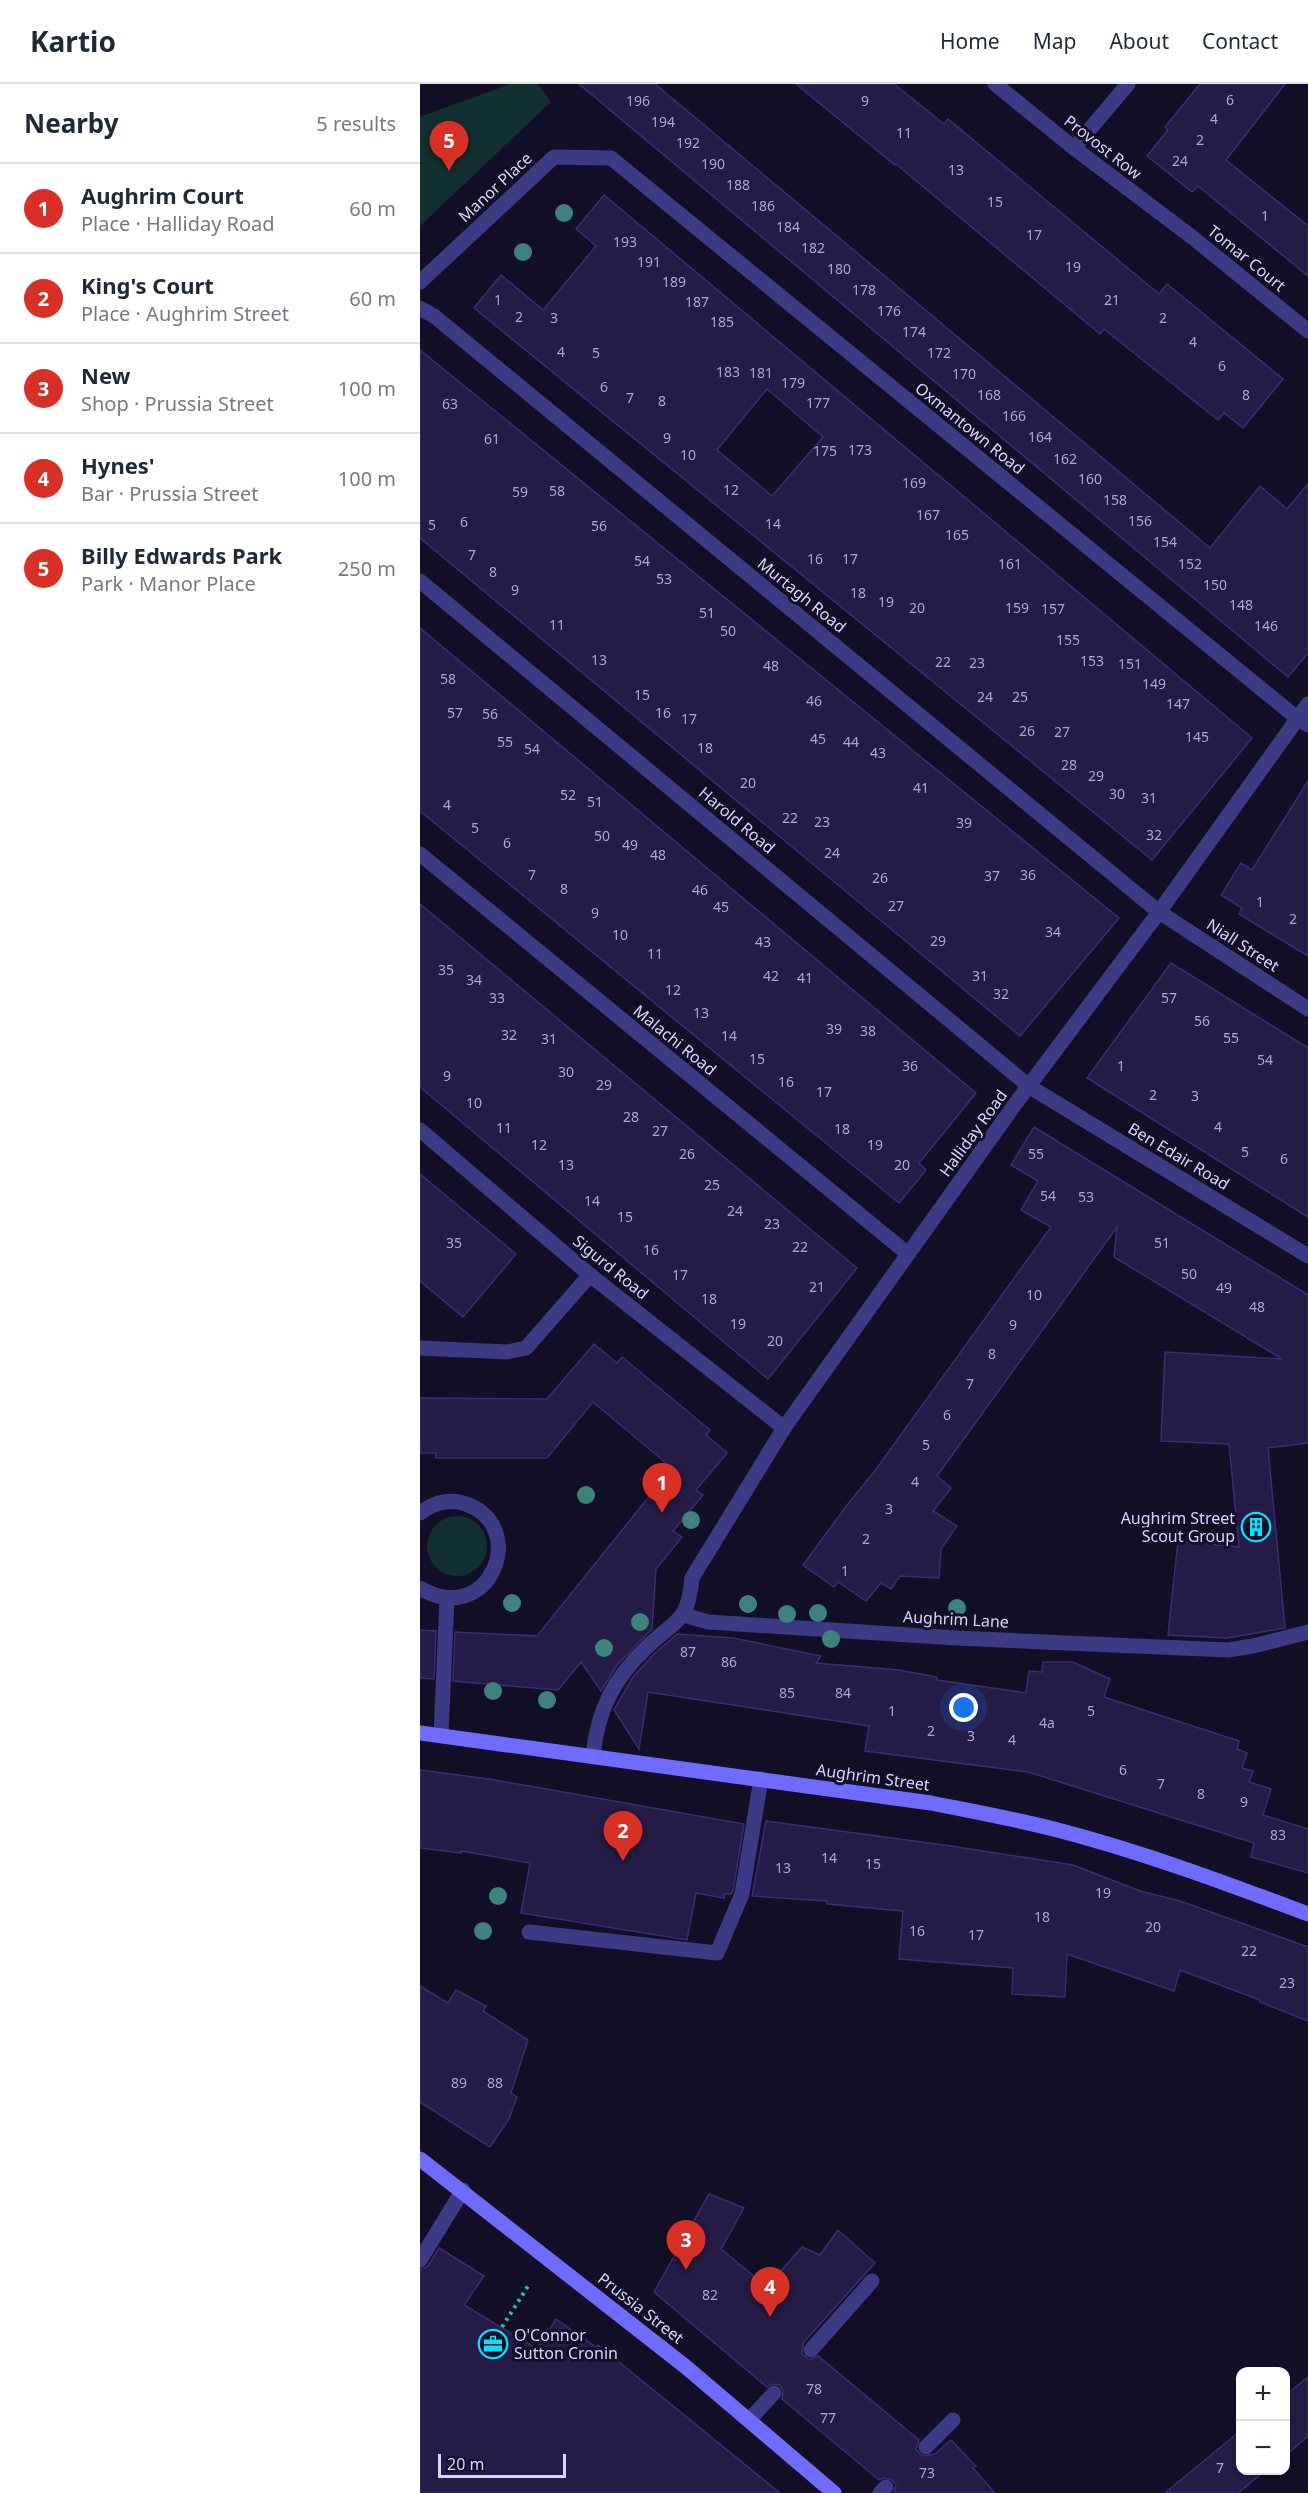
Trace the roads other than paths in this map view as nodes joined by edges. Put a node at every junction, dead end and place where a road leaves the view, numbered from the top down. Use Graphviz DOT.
graph roads {
  1 [pos="995,84"];
  2 [pos="1128,84"];
  3 [pos="1074,148"];
  4 [pos="610,158"];
  5 [pos="1192,237"];
  6 [pos="420,282"];
  7 [pos="420,308"];
  8 [pos="1308,331"];
  9 [pos="420,581"];
  10 [pos="1308,704"];
  11 [pos="1302,722"];
  12 [pos="420,854"];
  13 [pos="1159,912"];
  14 [pos="1308,1008"];
  15 [pos="1030,1087"];
  16 [pos="420,1130"];
  17 [pos="908,1254"];
  18 [pos="1308,1256"];
  19 [pos="590,1275"];
  20 [pos="420,1348"];
  21 [pos="784,1428"];
  22 [pos="420,1513"];
  23 [pos="420,1587"];
  24 [pos="447,1598"];
  25 [pos="684,1615"];
  26 [pos="1308,1632"];
  27 [pos="420,1732"];
  28 [pos="441,1735"];
  29 [pos="593,1755"];
  30 [pos="761,1779"];
  31 [pos="1308,1914"];
  32 [pos="529,1932"];
  33 [pos="420,2159"];
  34 [pos="463,2190"];
  35 [pos="420,2260"];
  36 [pos="872,2281"];
  37 [pos="811,2350"];
  38 [pos="774,2393"];
  39 [pos="750,2419"];
  40 [pos="952,2420"];
  41 [pos="926,2447"];
  42 [pos="834,2493"];
  1 -- 3 [label="street, Provost Row"];
  2 -- 3 [label="street"];
  3 -- 5 [label="street, Provost Row"];
  4 -- 6 [label="street, Manor Place"];
  4 -- 11 [label="street, Oxmantown Road"];
  5 -- 8 [label="street, Tomar Court"];
  7 -- 13 [label="street, Murtagh Road"];
  9 -- 15 [label="street, Harold Road"];
  10 -- 11 [label="street, Halliday Road"];
  11 -- 13 [label="street, Halliday Road"];
  12 -- 17 [label="street, Malachi Road"];
  13 -- 14 [label="street, Niall Street"];
  13 -- 15 [label="street, Halliday Road"];
  15 -- 17 [label="street, Halliday Road"];
  15 -- 18 [label="street, Ben Edair Road"];
  16 -- 19 [label="street, Sigurd Road"];
  17 -- 21 [label="street, Halliday Road"];
  19 -- 20 [label="street"];
  19 -- 21 [label="street, Sigurd Road"];
  21 -- 25 [label="street, Halliday Road"];
  22 -- 24 [label="street"];
  23 -- 24 [label="street"];
  24 -- 28 [label="street"];
  25 -- 26 [label="street, Aughrim Lane"];
  25 -- 29 [label="street"];
  27 -- 28 [label="main road, Aughrim Street"];
  28 -- 29 [label="main road, Aughrim Street"];
  29 -- 30 [label="main road, Aughrim Street"];
  30 -- 31 [label="main road, Aughrim Street"];
  30 -- 32 [label="street"];
  33 -- 34 [label="main road, Prussia Street"];
  34 -- 35 [label="street"];
  34 -- 39 [label="main road, Prussia Street"];
  36 -- 37 [label="street"];
  38 -- 39 [label="street"];
  39 -- 42 [label="main road, Prussia Street"];
  40 -- 41 [label="street"];
}
